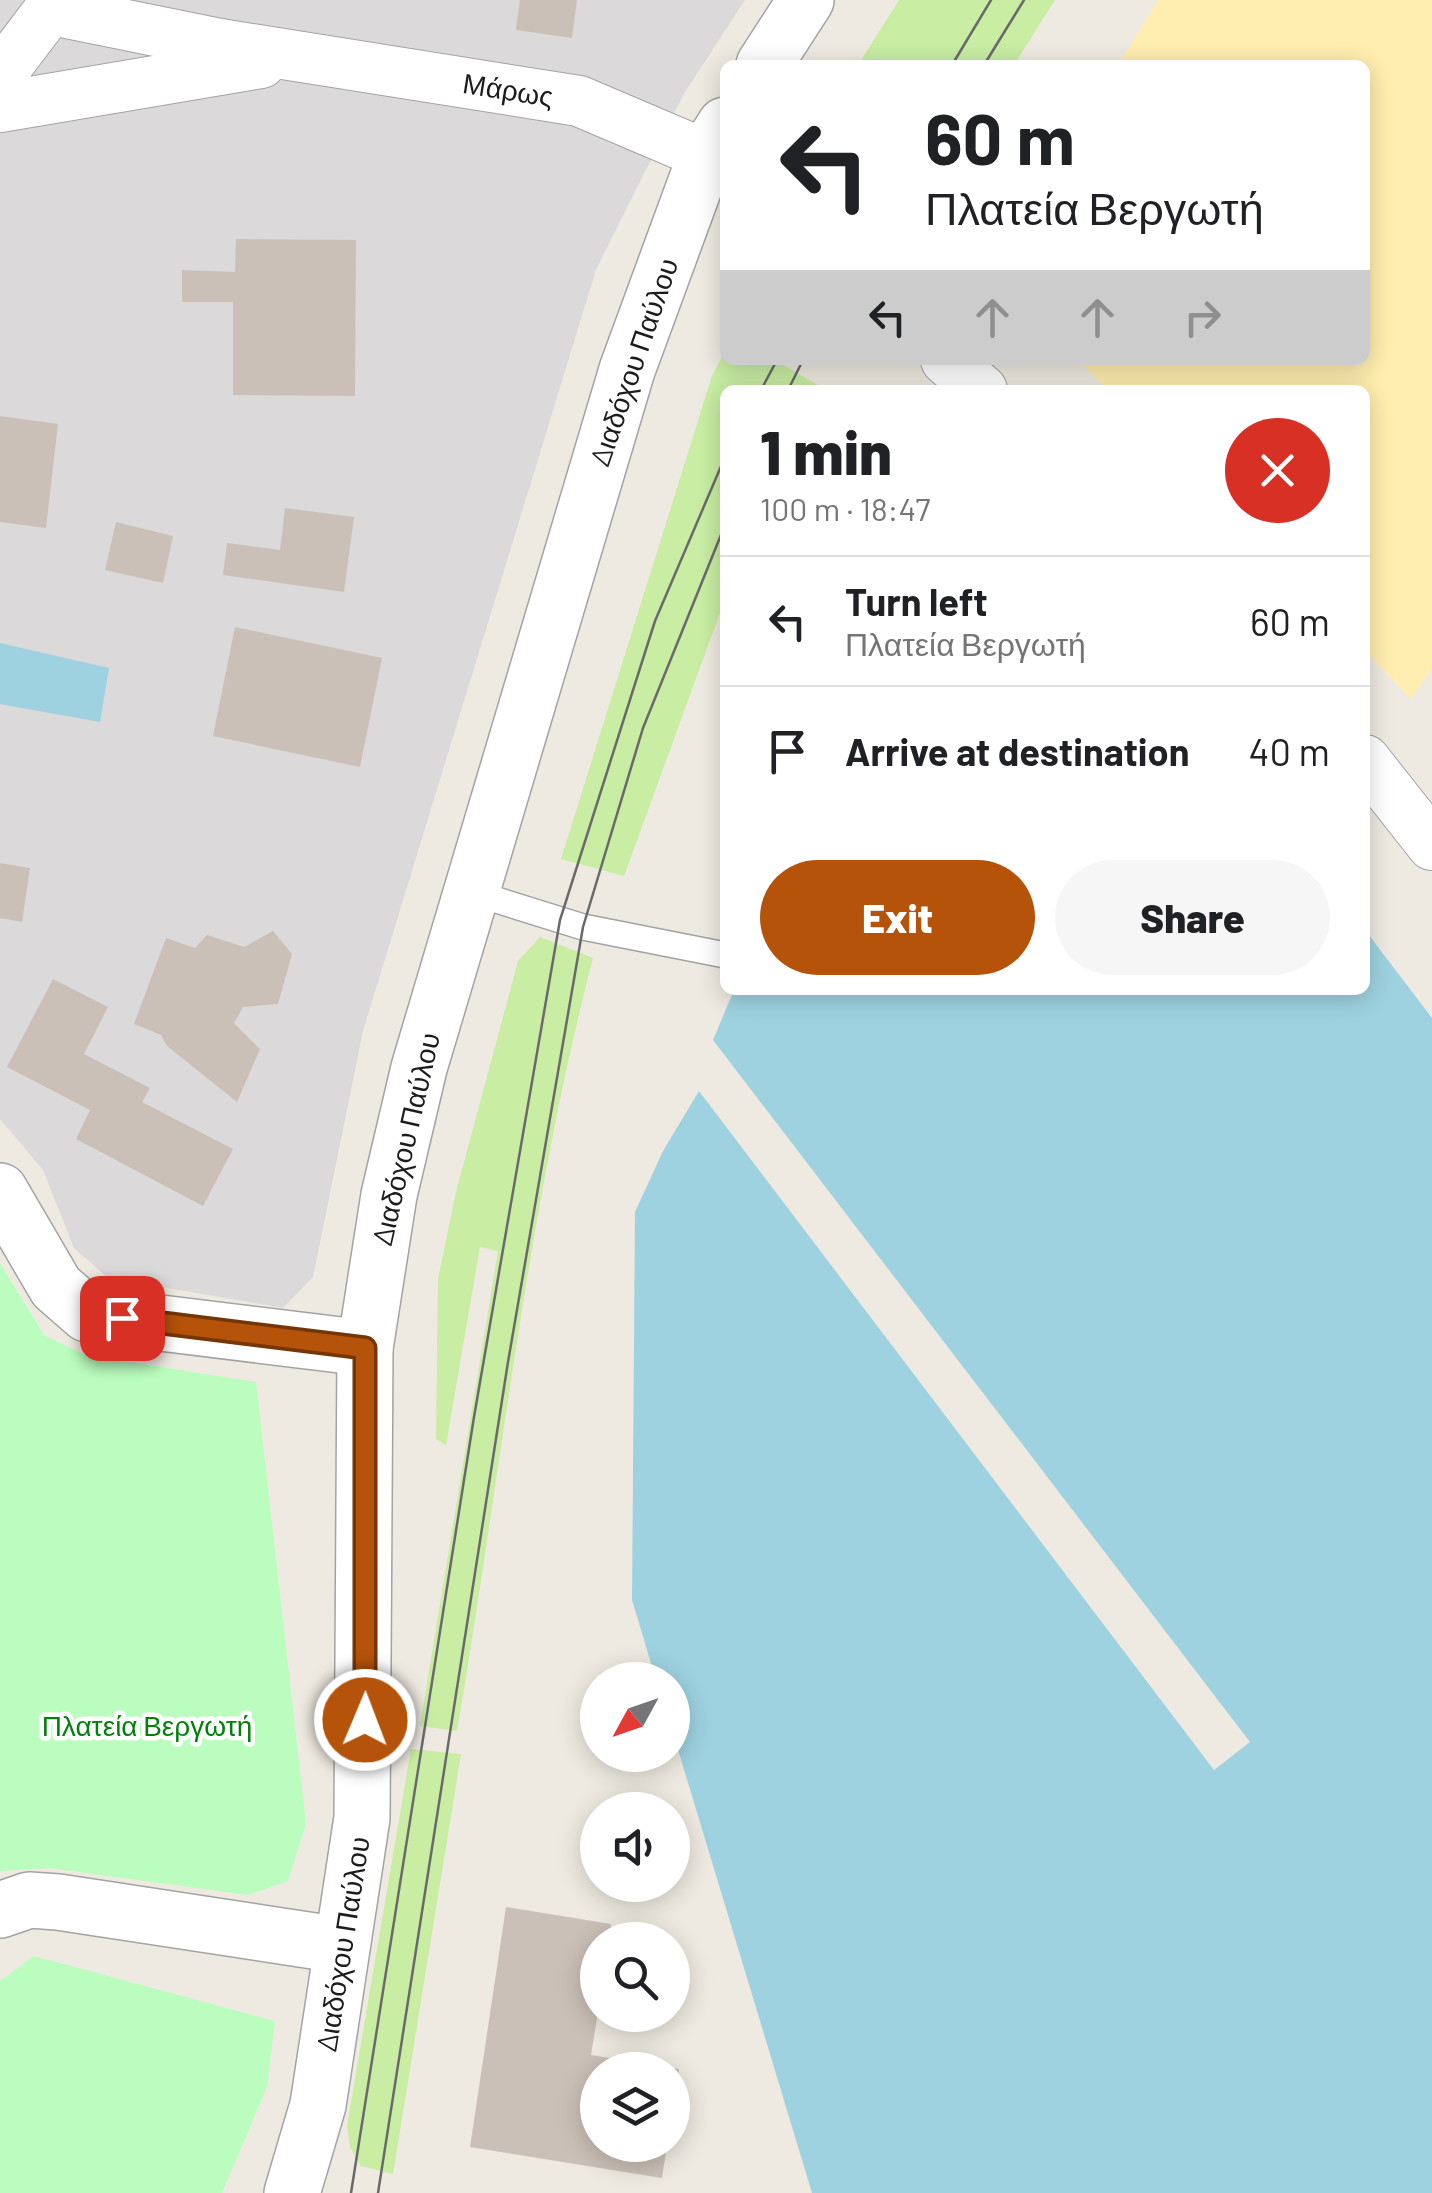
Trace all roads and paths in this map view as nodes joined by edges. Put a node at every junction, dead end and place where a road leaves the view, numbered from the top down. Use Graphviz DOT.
graph roads {
  1 [pos="806,0"];
  2 [pos="54,5"];
  3 [pos="300,56"];
  4 [pos="767,60"];
  5 [pos="0,75"];
  6 [pos="0,107"];
  7 [pos="719,151"];
  8 [pos="952,365"];
  9 [pos="976,385"];
  10 [pos="1370,766"];
  11 [pos="1432,845"];
  12 [pos="471,892"];
  13 [pos="720,954"];
  14 [pos="0,1191"];
  15 [pos="365,1348"];
  16 [pos="0,1910"];
  17 [pos="340,1945"];
  18 [pos="299,2192"];
  1 -- 4 [label="street"];
  2 -- 3 [label="street, Μάρως"];
  2 -- 5 [label="street, Μάρως"];
  3 -- 6 [label="street, Μάρως"];
  3 -- 7 [label="street, Μάρως"];
  7 -- 12 [label="street, Διαδόχου Παύλου"];
  8 -- 9 [label="street"];
  10 -- 11 [label="street"];
  12 -- 13 [label="lane"];
  12 -- 15 [label="street, Διαδόχου Παύλου"];
  14 -- 15 [label="street"];
  15 -- 17 [label="street, Διαδόχου Παύλου"];
  16 -- 17 [label="street"];
  17 -- 18 [label="street, Διαδόχου Παύλου"];
}
